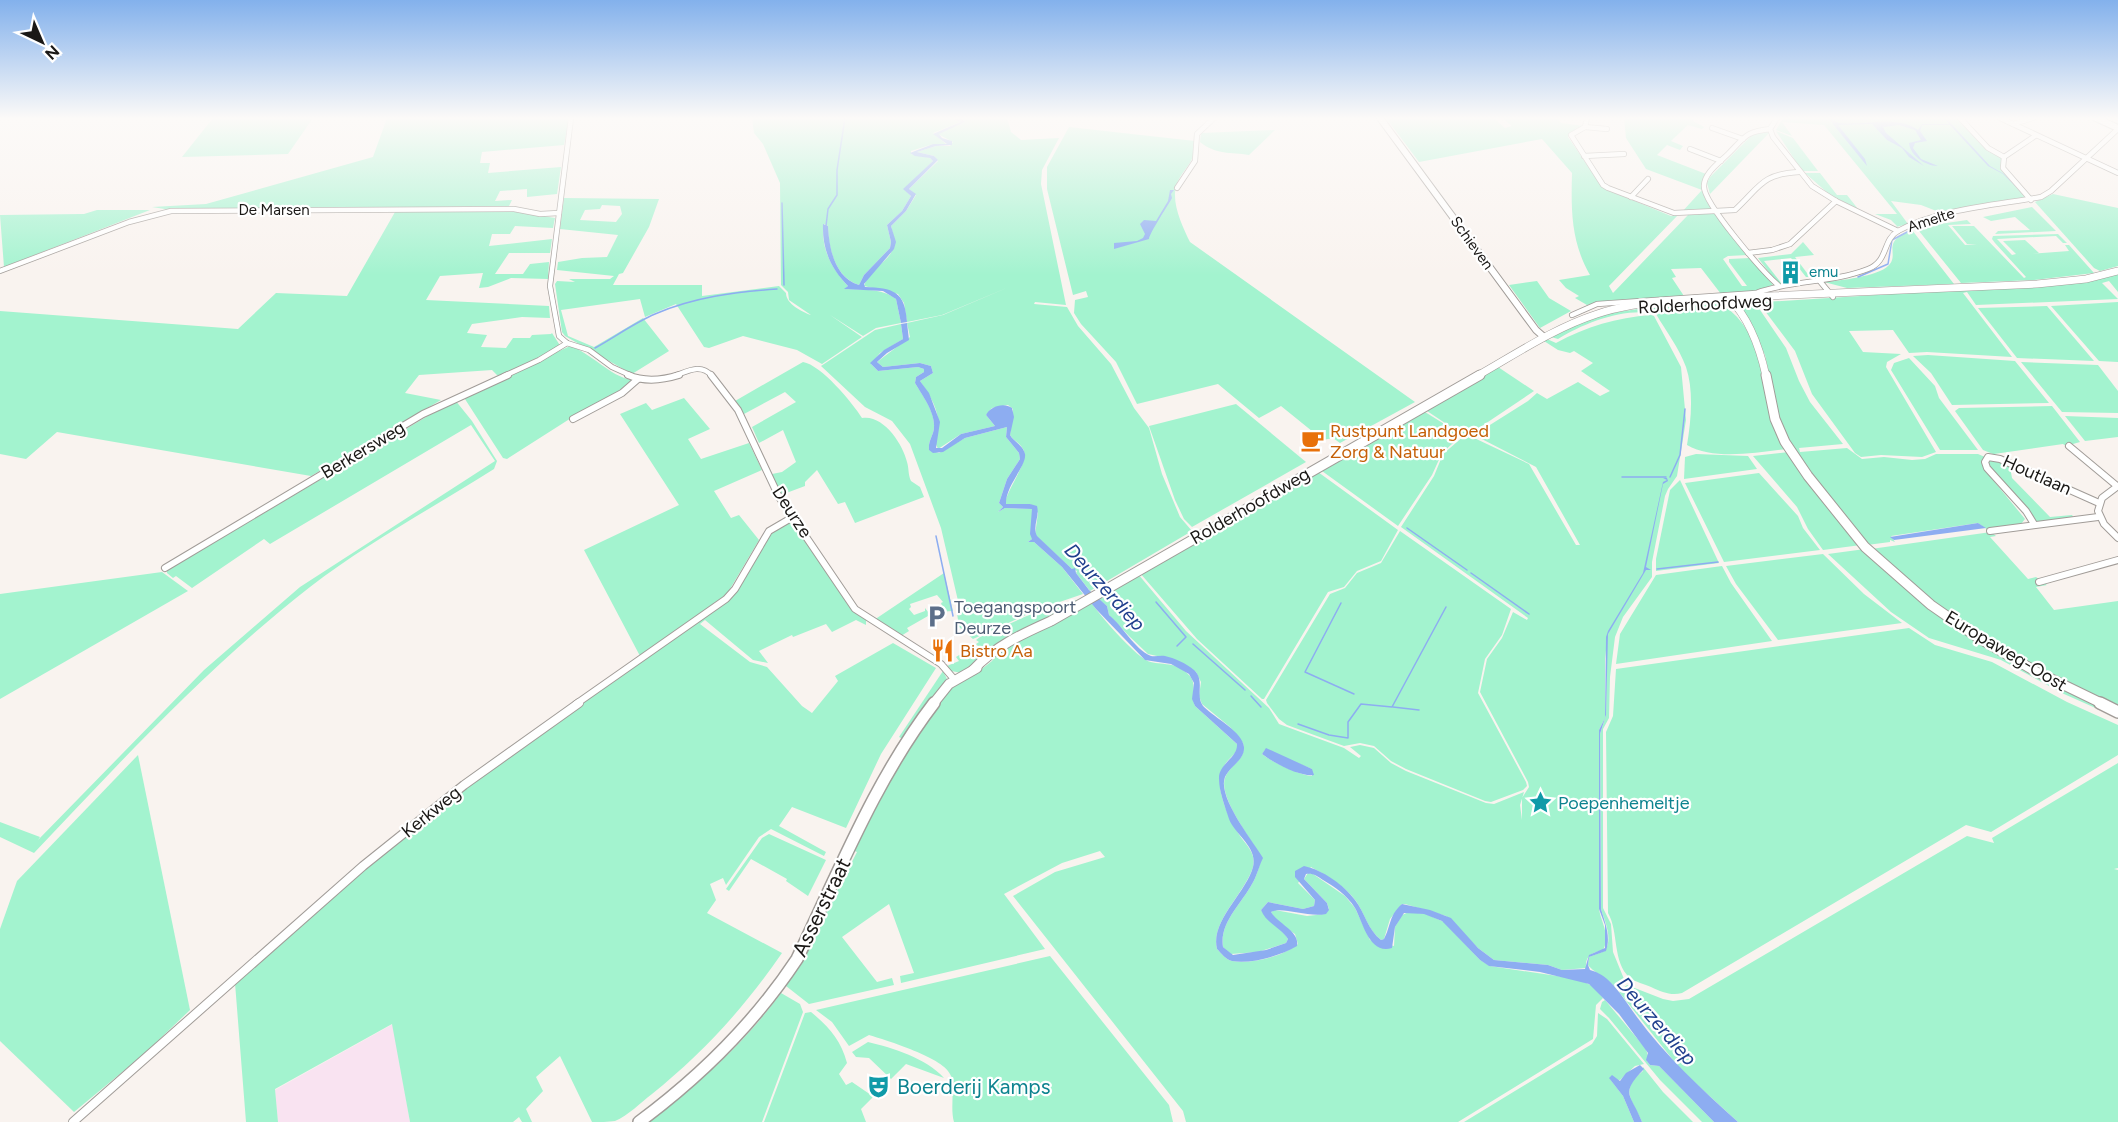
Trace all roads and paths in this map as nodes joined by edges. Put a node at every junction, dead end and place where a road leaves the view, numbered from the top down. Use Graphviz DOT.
graph roads {
  1 [pos="565,170"];
  2 [pos="1189,170"];
  3 [pos="1419,170"];
  4 [pos="1593,170"];
  5 [pos="1712,170"];
  6 [pos="2003,170"];
  7 [pos="2074,170"];
  8 [pos="1799,172"];
  9 [pos="1648,179"];
  10 [pos="1177,188"];
  11 [pos="1631,197"];
  12 [pos="2031,200"];
  13 [pos="1836,201"];
  14 [pos="1719,212"];
  15 [pos="559,213"];
  16 [pos="1899,231"];
  17 [pos="1748,253"];
  18 [pos="0,271"];
  19 [pos="2118,271"];
  20 [pos="1818,279"];
  21 [pos="1778,285"];
  22 [pos="1832,295"];
  23 [pos="1731,301"];
  24 [pos="1588,306"];
  25 [pos="1598,313"];
  26 [pos="1575,317"];
  27 [pos="1545,337"];
  28 [pos="567,343"];
  29 [pos="638,379"];
  30 [pos="573,419"];
  31 [pos="2069,446"];
  32 [pos="2118,486"];
  33 [pos="2099,502"];
  34 [pos="793,517"];
  35 [pos="2097,517"];
  36 [pos="2034,524"];
  37 [pos="1990,531"];
  38 [pos="2118,538"];
  39 [pos="2118,560"];
  40 [pos="165,568"];
  41 [pos="2039,582"];
  42 [pos="1082,603"];
  43 [pos="954,679"];
  44 [pos="2115,710"];
  45 [pos="73,1122"];
  46 [pos="639,1122"];
  1 -- 15 [label="street"];
  2 -- 10 [label="street"];
  3 -- 27 [label="street, Schieven"];
  4 -- 11 [label="street"];
  5 -- 14 [label="street"];
  6 -- 12 [label="street"];
  7 -- 12 [label="street, Amelte"];
  8 -- 13 [label="street"];
  8 -- 14 [label="street"];
  9 -- 11 [label="street"];
  11 -- 14 [label="street"];
  12 -- 16 [label="street, Amelte"];
  13 -- 16 [label="street"];
  13 -- 17 [label="street"];
  14 -- 17 [label="street"];
  15 -- 18 [label="street, De Marsen"];
  15 -- 28 [label="street"];
  16 -- 20 [label="street, Amelte"];
  17 -- 21 [label="street"];
  19 -- 22 [label="main road, Rolderhoofdweg"];
  20 -- 21 [label="street, Amelte"];
  20 -- 22 [label="street"];
  21 -- 24 [label="street, Amelte"];
  22 -- 23 [label="main road, Rolderhoofdweg"];
  23 -- 25 [label="main road, Rolderhoofdweg"];
  23 -- 44 [label="main road, Europaweg-Oost"];
  24 -- 25 [label="street"];
  24 -- 26 [label="street, Amelte"];
  25 -- 26 [label="main road, Rolderhoofdweg"];
  26 -- 27 [label="main road, Rolderhoofdweg"];
  27 -- 42 [label="main road, Rolderhoofdweg"];
  28 -- 29 [label="street, Deurze"];
  28 -- 40 [label="street, Berkersweg"];
  29 -- 30 [label="street"];
  29 -- 34 [label="street, Deurze"];
  31 -- 32 [label="street, Houtlaan"];
  32 -- 33 [label="street, Houtlaan"];
  33 -- 35 [label="street"];
  33 -- 36 [label="street, Houtlaan"];
  34 -- 43 [label="street, Deurze"];
  34 -- 45 [label="street, Kerkweg"];
  35 -- 36 [label="street, Houtlaan"];
  35 -- 38 [label="street"];
  36 -- 37 [label="street, Houtlaan"];
  39 -- 41 [label="street"];
  42 -- 43 [label="main road, Asserstraat"];
  43 -- 46 [label="main road, Asserstraat"];
}
